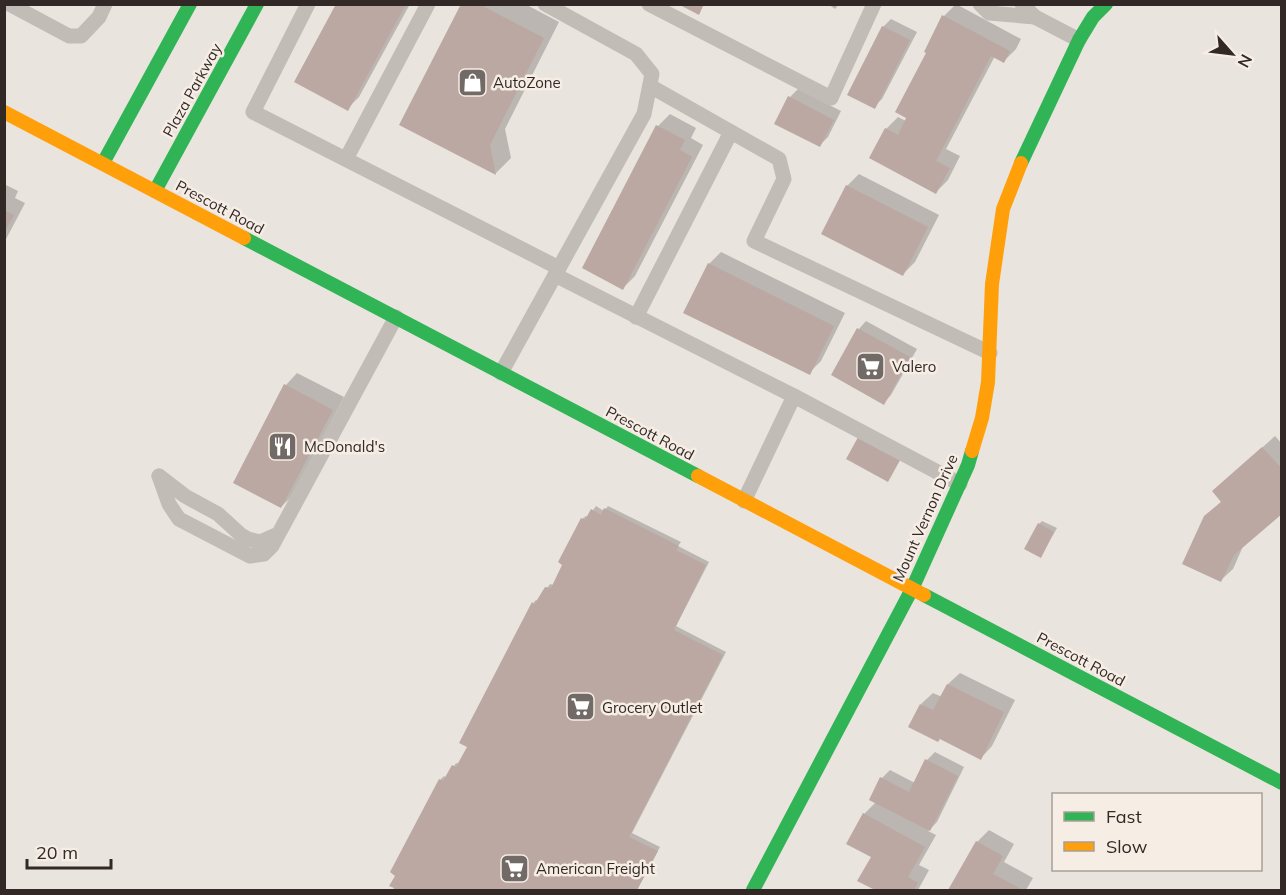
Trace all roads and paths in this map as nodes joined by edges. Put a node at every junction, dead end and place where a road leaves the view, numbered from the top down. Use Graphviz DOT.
graph roads {
  1 [pos="105,4"];
  2 [pos="190,4"];
  3 [pos="257,4"];
  4 [pos="308,4"];
  5 [pos="428,4"];
  6 [pos="545,4"];
  7 [pos="649,4"];
  8 [pos="873,4"];
  9 [pos="980,4"];
  10 [pos="1022,4"];
  11 [pos="1106,4"];
  12 [pos="11,5"];
  13 [pos="1035,17"];
  14 [pos="1079,40"];
  15 [pos="650,86"];
  16 [pos="4,112"];
  17 [pos="731,132"];
  18 [pos="346,159"];
  19 [pos="103,164"];
  20 [pos="155,191"];
  21 [pos="557,271"];
  22 [pos="396,317"];
  23 [pos="636,317"];
  24 [pos="990,354"];
  25 [pos="501,373"];
  26 [pos="794,396"];
  27 [pos="960,484"];
  28 [pos="744,501"];
  29 [pos="278,534"];
  30 [pos="912,589"];
  31 [pos="1281,783"];
  32 [pos="753,891"];
  1 -- 12 [label="lane"];
  2 -- 19 [label="main road"];
  3 -- 20 [label="main road, Plaza Parkway"];
  4 -- 18 [label="lane"];
  5 -- 18 [label="lane"];
  6 -- 15 [label="lane"];
  7 -- 8 [label="lane"];
  9 -- 13 [label="lane"];
  10 -- 13 [label="lane"];
  11 -- 14 [label="main road, Mount Vernon Drive"];
  13 -- 14 [label="lane"];
  14 -- 24 [label="main road, Mount Vernon Drive"];
  15 -- 17 [label="lane"];
  15 -- 21 [label="lane"];
  16 -- 19 [label="main road, Prescott Road"];
  17 -- 23 [label="lane"];
  17 -- 24 [label="lane"];
  18 -- 21 [label="lane"];
  19 -- 20 [label="main road, Prescott Road"];
  20 -- 22 [label="main road, Prescott Road"];
  21 -- 23 [label="lane"];
  21 -- 25 [label="lane"];
  22 -- 25 [label="main road, Prescott Road"];
  22 -- 29 [label="lane"];
  23 -- 26 [label="lane"];
  24 -- 27 [label="main road, Mount Vernon Drive"];
  25 -- 28 [label="main road, Prescott Road"];
  26 -- 27 [label="lane"];
  26 -- 28 [label="lane"];
  27 -- 30 [label="main road, Mount Vernon Drive"];
  28 -- 30 [label="main road, Prescott Road"];
  29 -- 29 [label="lane"];
  30 -- 31 [label="main road, Prescott Road"];
  30 -- 32 [label="main road, Mount Vernon Drive"];
}
